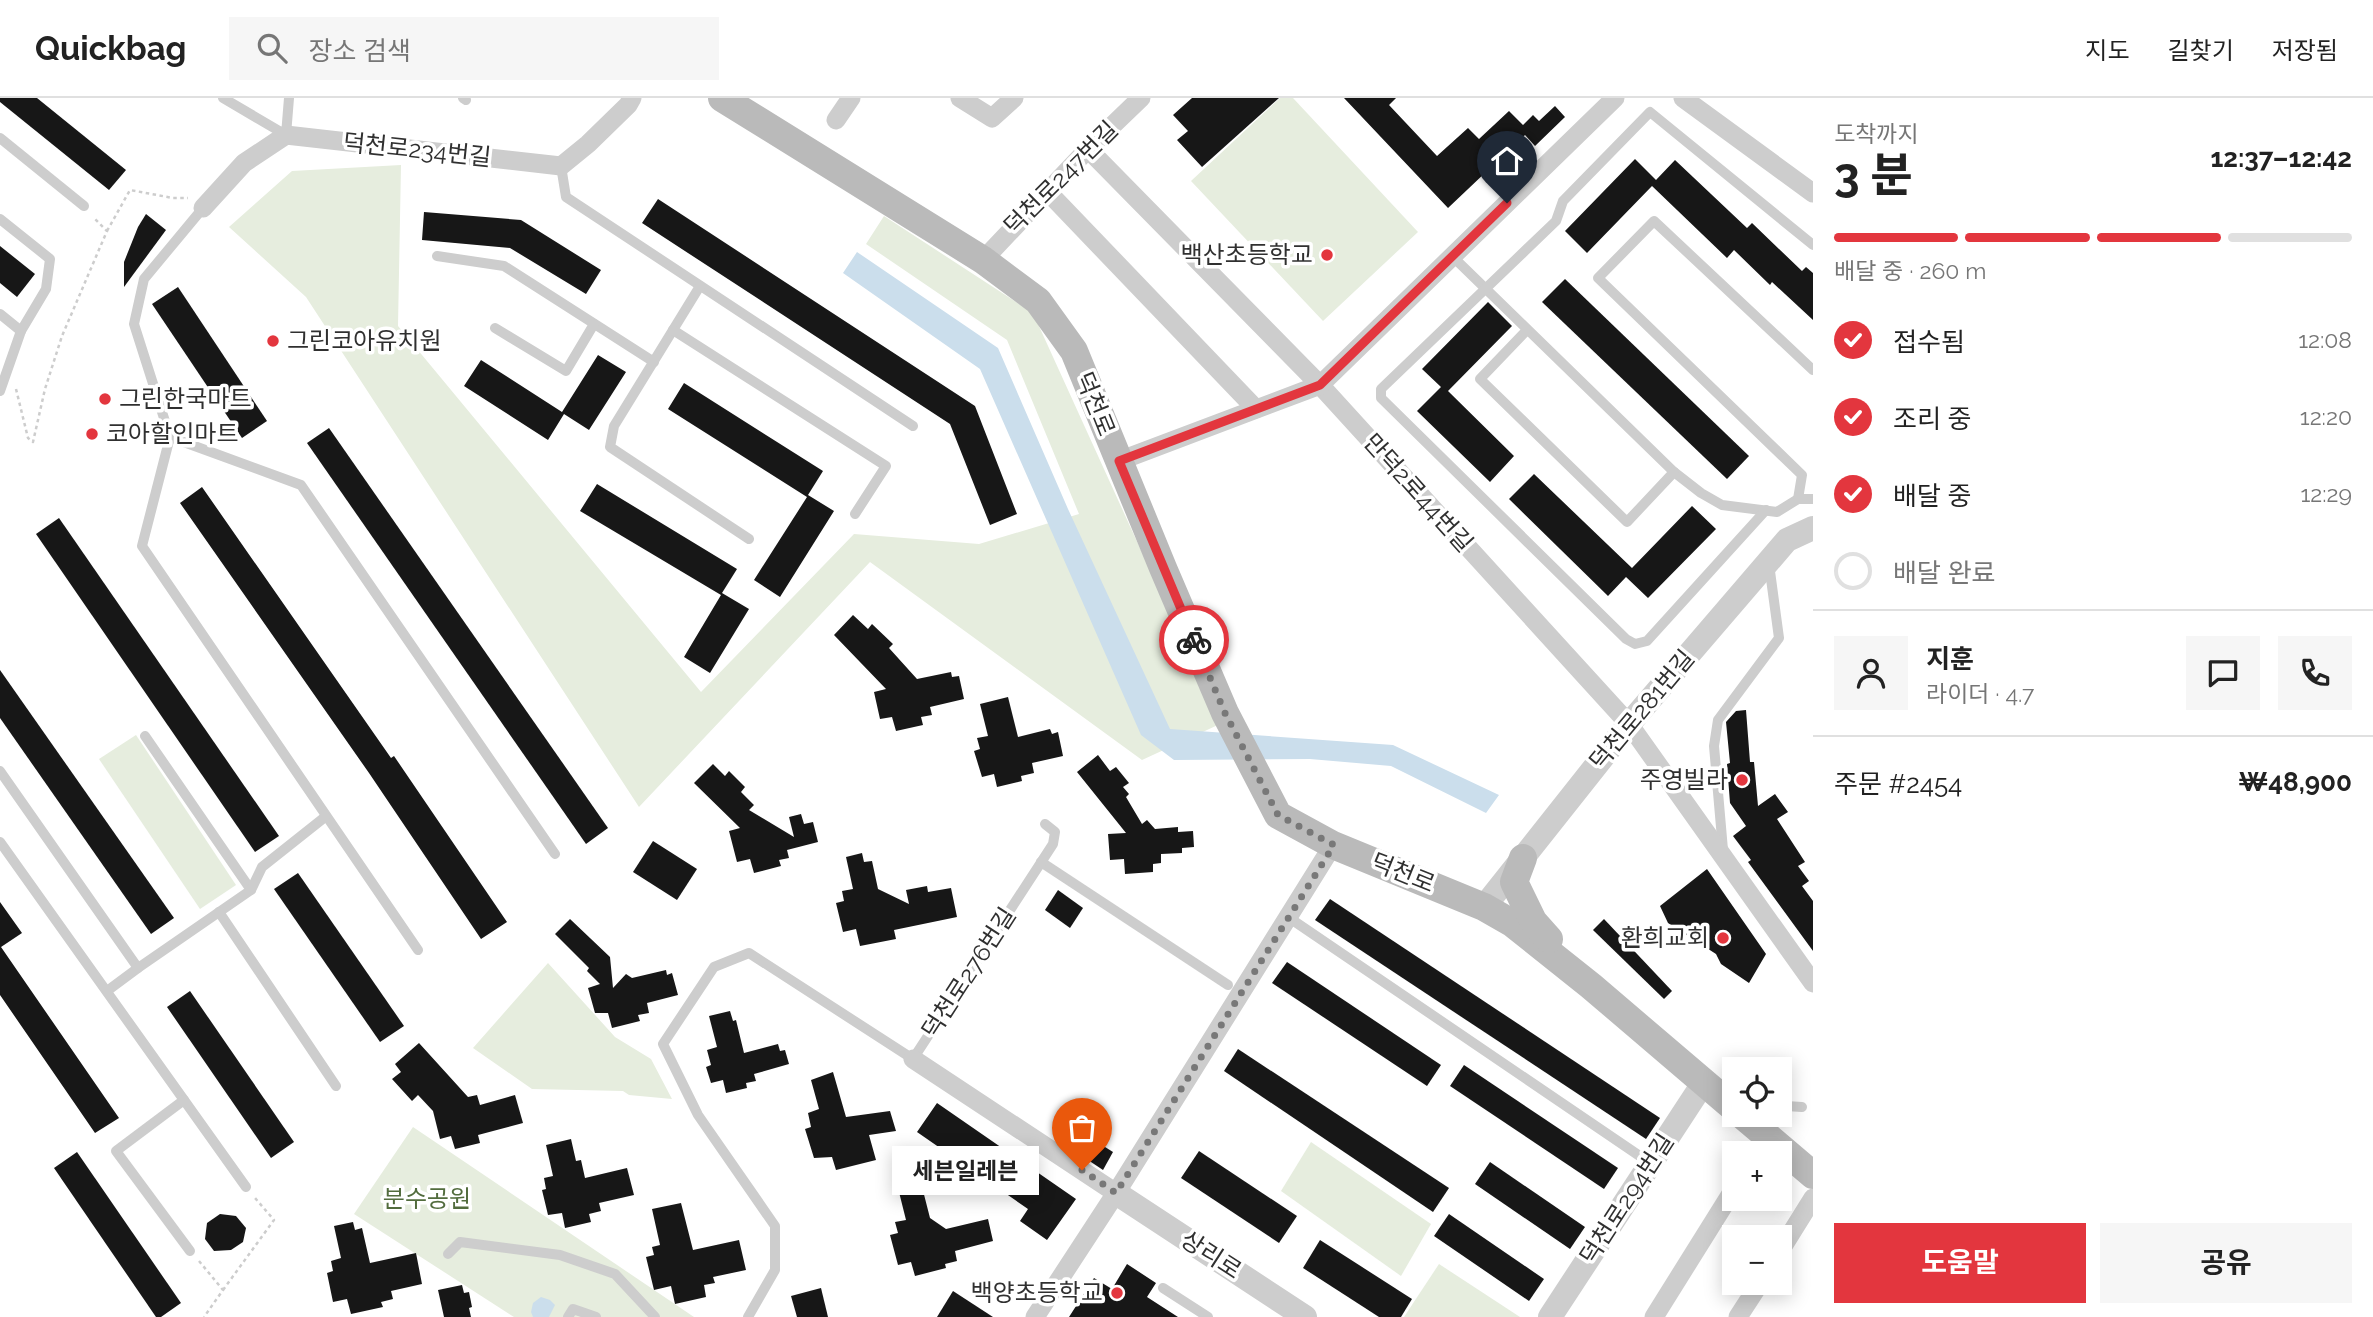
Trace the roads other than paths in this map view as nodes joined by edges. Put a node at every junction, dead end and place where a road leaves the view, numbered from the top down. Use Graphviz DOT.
graph roads {
  1 [pos="223,98"];
  2 [pos="289,98"];
  3 [pos="632,98"];
  4 [pos="722,98"];
  5 [pos="850,98"];
  6 [pos="960,98"];
  7 [pos="1014,98"];
  8 [pos="1615,98"];
  9 [pos="1683,98"];
  10 [pos="1139,99"];
  11 [pos="836,120"];
  12 [pos="286,135"];
  13 [pos="0,138"];
  14 [pos="1088,149"];
  15 [pos="561,166"];
  16 [pos="1047,191"];
  17 [pos="1813,194"];
  18 [pos="209,202"];
  19 [pos="84,206"];
  20 [pos="0,219"];
  21 [pos="1813,244"];
  22 [pos="437,256"];
  23 [pos="1452,256"];
  24 [pos="983,260"];
  25 [pos="700,286"];
  26 [pos="1485,288"];
  27 [pos="0,314"];
  28 [pos="594,324"];
  29 [pos="495,328"];
  30 [pos="673,330"];
  31 [pos="1527,330"];
  32 [pos="21,331"];
  33 [pos="654,362"];
  34 [pos="1813,370"];
  35 [pos="1320,385"];
  36 [pos="0,388"];
  37 [pos="1256,409"];
  38 [pos="913,426"];
  39 [pos="170,438"];
  40 [pos="1119,461"];
  41 [pos="1674,472"];
  42 [pos="1798,499"];
  43 [pos="1813,499"];
  44 [pos="1766,510"];
  45 [pos="855,514"];
  46 [pos="1813,528"];
  47 [pos="749,539"];
  48 [pos="1769,562"];
  49 [pos="1629,724"];
  50 [pos="145,736"];
  51 [pos="0,771"];
  52 [pos="325,817"];
  53 [pos="1045,824"];
  54 [pos="0,842"];
  55 [pos="1334,845"];
  56 [pos="555,854"];
  57 [pos="1523,858"];
  58 [pos="1724,858"];
  59 [pos="1041,862"];
  60 [pos="251,890"];
  61 [pos="1484,907"];
  62 [pos="219,912"];
  63 [pos="1287,916"];
  64 [pos="418,950"];
  65 [pos="138,968"];
  66 [pos="1813,983"];
  67 [pos="1228,985"];
  68 [pos="1591,986"];
  69 [pos="107,991"];
  70 [pos="913,1059"];
  71 [pos="1704,1082"];
  72 [pos="336,1086"];
  73 [pos="1722,1098"];
  74 [pos="184,1100"];
  75 [pos="1802,1107"];
  76 [pos="1765,1141"];
  77 [pos="1650,1163"];
  78 [pos="1792,1163"];
  79 [pos="1813,1175"];
  80 [pos="246,1187"];
  81 [pos="1116,1193"];
  82 [pos="1813,1198"];
  83 [pos="1722,1208"];
  84 [pos="1792,1232"];
  85 [pos="190,1251"];
  86 [pos="448,1254"];
  87 [pos="1163,1288"];
  88 [pos="1752,1295"];
  89 [pos="568,1317"];
  90 [pos="596,1317"];
  91 [pos="655,1317"];
  92 [pos="748,1317"];
  93 [pos="1035,1317"];
  94 [pos="1208,1317"];
  95 [pos="1305,1317"];
  96 [pos="1550,1317"];
  97 [pos="1654,1317"];
  98 [pos="1738,1317"];
  1 -- 12 [label="lane"];
  2 -- 12 [label="lane"];
  3 -- 15 [label="street"];
  4 -- 24 [label="main road, 덕천로"];
  5 -- 11 [label="street"];
  6 -- 7 [label="street"];
  8 -- 23 [label="street"];
  9 -- 17 [label="street"];
  10 -- 14 [label="street, 덕천로247번길"];
  12 -- 15 [label="street, 덕천로234번길"];
  12 -- 18 [label="street"];
  13 -- 19 [label="lane"];
  14 -- 16 [label="street, 덕천로247번길"];
  14 -- 35 [label="street, 만덕2로44번길"];
  15 -- 25 [label="lane"];
  16 -- 24 [label="street, 덕천로247번길"];
  16 -- 37 [label="street"];
  18 -- 39 [label="lane"];
  20 -- 32 [label="lane"];
  21 -- 26 [label="lane"];
  22 -- 28 [label="lane"];
  23 -- 26 [label="lane"];
  23 -- 35 [label="street"];
  24 -- 40 [label="main road, 덕천로"];
  25 -- 30 [label="lane"];
  25 -- 38 [label="lane"];
  26 -- 31 [label="lane"];
  26 -- 44 [label="lane"];
  27 -- 32 [label="lane"];
  28 -- 29 [label="lane"];
  28 -- 33 [label="lane"];
  30 -- 33 [label="lane"];
  30 -- 45 [label="lane"];
  31 -- 41 [label="lane"];
  31 -- 41 [label="lane"];
  32 -- 36 [label="lane"];
  33 -- 47 [label="lane"];
  34 -- 42 [label="lane"];
  35 -- 37 [label="street"];
  35 -- 49 [label="street, 만덕2로44번길"];
  37 -- 40 [label="street"];
  39 -- 52 [label="lane"];
  39 -- 56 [label="lane"];
  40 -- 55 [label="main road, 덕천로"];
  41 -- 44 [label="lane"];
  42 -- 43 [label="lane"];
  42 -- 44 [label="lane"];
  46 -- 48 [label="street, 덕천로281번길"];
  48 -- 49 [label="street, 덕천로281번길"];
  48 -- 58 [label="lane"];
  49 -- 57 [label="street, 덕천로281번길"];
  49 -- 58 [label="street, 만덕2로44번길"];
  50 -- 60 [label="lane"];
  51 -- 65 [label="lane"];
  52 -- 60 [label="lane"];
  52 -- 64 [label="lane"];
  53 -- 59 [label="lane, 덕천로276번길"];
  54 -- 69 [label="lane"];
  55 -- 61 [label="main road, 덕천로"];
  55 -- 63 [label="street"];
  57 -- 61 [label="street, 덕천로281번길"];
  57 -- 68 [label="main road"];
  58 -- 66 [label="street, 만덕2로44번길"];
  59 -- 67 [label="lane"];
  59 -- 70 [label="lane, 덕천로276번길"];
  60 -- 62 [label="lane"];
  61 -- 68 [label="main road, 덕천로"];
  62 -- 65 [label="lane"];
  62 -- 72 [label="lane"];
  63 -- 77 [label="lane"];
  63 -- 81 [label="street"];
  65 -- 69 [label="lane"];
  68 -- 71 [label="main road, 덕천로"];
  69 -- 74 [label="lane"];
  70 -- 81 [label="street, 덕천로276번길"];
  70 -- 92 [label="lane"];
  71 -- 73 [label="main road, 덕천로"];
  71 -- 77 [label="street, 덕천로294번길"];
  74 -- 80 [label="lane"];
  74 -- 85 [label="lane"];
  75 -- 76 [label="lane"];
  77 -- 96 [label="street, 덕천로294번길"];
  78 -- 79 [label="main road"];
  81 -- 93 [label="street"];
  81 -- 95 [label="street, 상리로"];
  82 -- 84 [label="street"];
  83 -- 97 [label="street"];
  86 -- 91 [label="lane"];
  87 -- 94 [label="lane"];
  88 -- 98 [label="street"];
  89 -- 90 [label="lane"];
}
